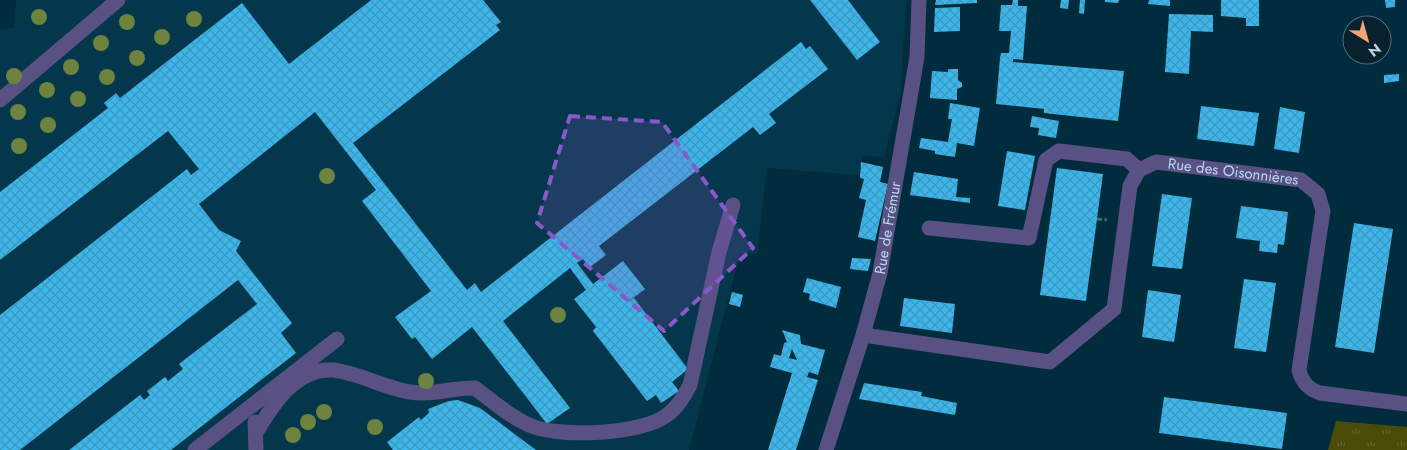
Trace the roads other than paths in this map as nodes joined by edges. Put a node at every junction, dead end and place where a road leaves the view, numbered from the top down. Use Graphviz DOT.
graph roads {
  1 [pos="118,0"];
  2 [pos="918,0"];
  3 [pos="0,100"];
  4 [pos="1139,170"];
  5 [pos="732,204"];
  6 [pos="929,228"];
  7 [pos="863,335"];
  8 [pos="337,339"];
  9 [pos="1407,404"];
  10 [pos="248,409"];
  11 [pos="257,431"];
  12 [pos="196,450"];
  13 [pos="256,450"];
  14 [pos="826,450"];
  1 -- 3 [label="street"];
  2 -- 7 [label="street, Rue de Frémur"];
  4 -- 6 [label="street"];
  4 -- 7 [label="street"];
  4 -- 9 [label="street, Rue des Oisonnières"];
  5 -- 11 [label="street"];
  7 -- 14 [label="street, Rue de Frémur"];
  8 -- 10 [label="street"];
  10 -- 11 [label="street"];
  10 -- 12 [label="street"];
  11 -- 13 [label="street"];
}
